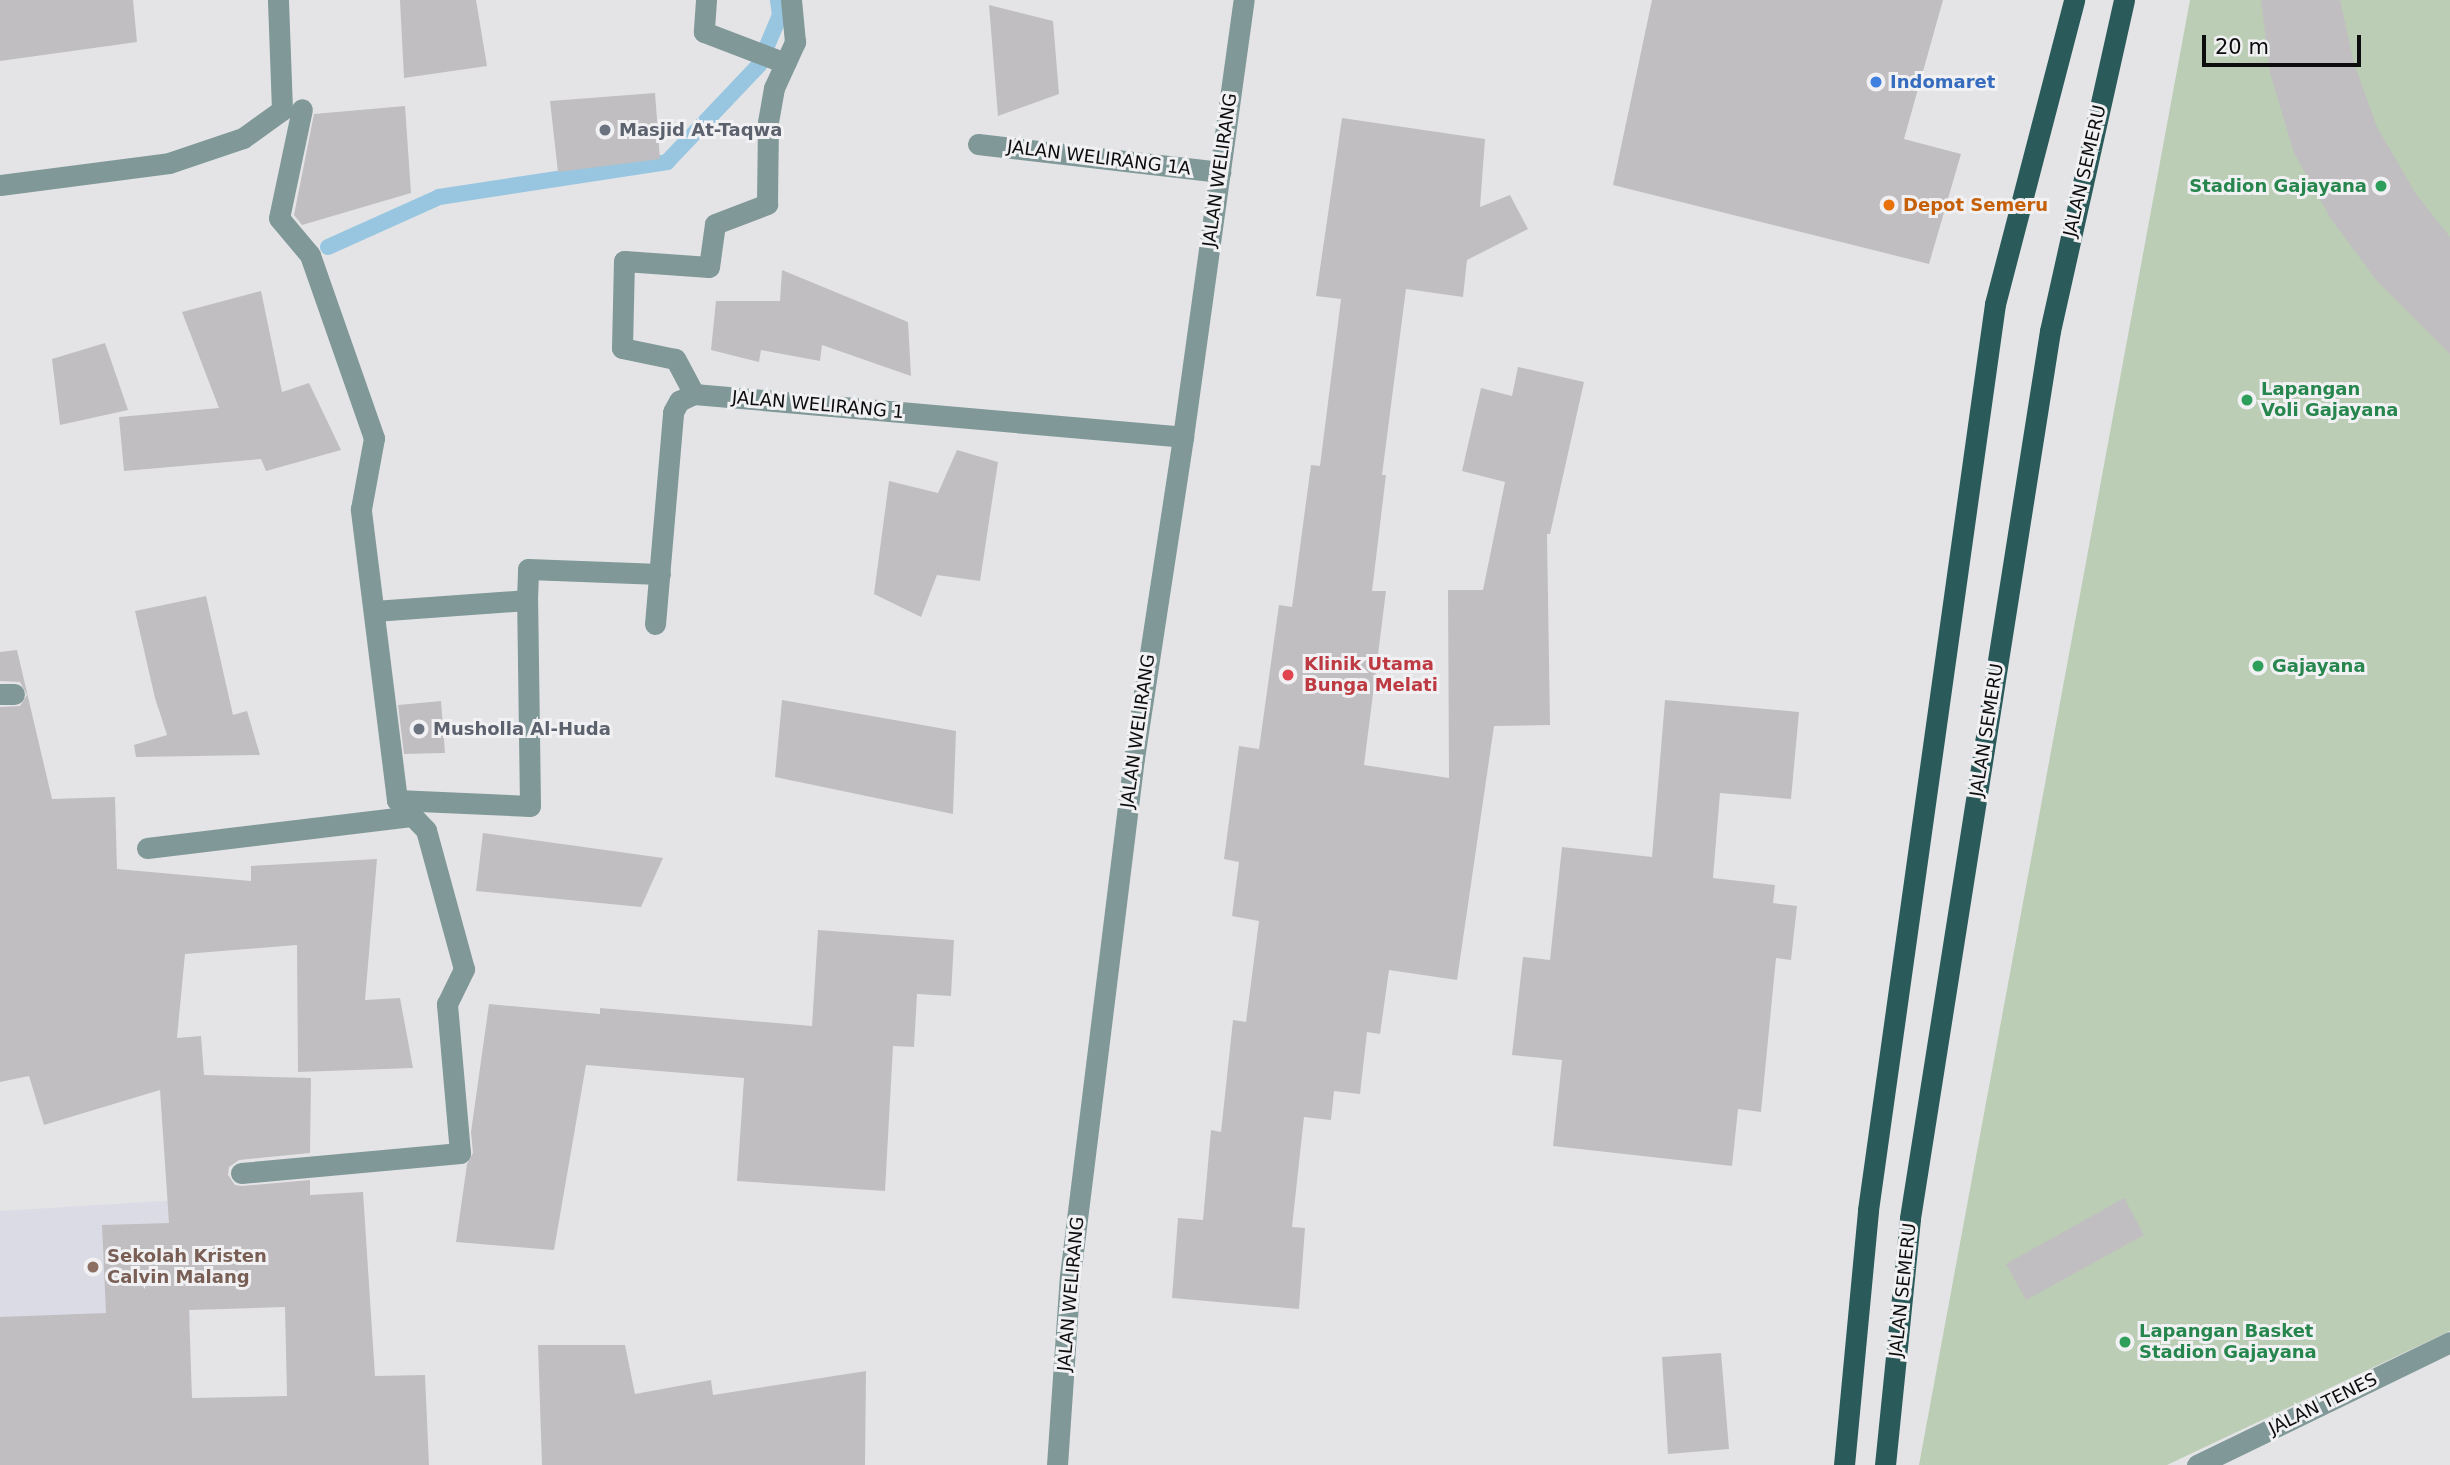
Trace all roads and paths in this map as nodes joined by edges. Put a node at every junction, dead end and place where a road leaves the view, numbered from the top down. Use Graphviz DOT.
graph roads {
  1 [pos="278,0"];
  2 [pos="706,0"];
  3 [pos="790,0"];
  4 [pos="1244,0"];
  5 [pos="2074,0"];
  6 [pos="2124,0"];
  7 [pos="783,63"];
  8 [pos="292,110"];
  9 [pos="978,144"];
  10 [pos="1220,172"];
  11 [pos="0,185"];
  12 [pos="694,394"];
  13 [pos="1183,437"];
  14 [pos="660,574"];
  15 [pos="527,600"];
  16 [pos="374,611"];
  17 [pos="655,624"];
  18 [pos="397,800"];
  19 [pos="413,816"];
  20 [pos="147,848"];
  21 [pos="240,1173"];
  22 [pos="2450,1342"];
  23 [pos="1057,1465"];
  24 [pos="1844,1465"];
  25 [pos="1885,1465"];
  26 [pos="2197,1465"];
  1 -- 8 [label="street"];
  2 -- 7 [label="street"];
  3 -- 7 [label="street"];
  4 -- 10 [label="street, JALAN WELIRANG"];
  5 -- 24 [label="main road"];
  6 -- 25 [label="main road, JALAN SEMERU"];
  7 -- 12 [label="street"];
  8 -- 11 [label="street"];
  8 -- 16 [label="street"];
  9 -- 10 [label="street, JALAN WELIRANG 1A"];
  10 -- 13 [label="street, JALAN WELIRANG"];
  12 -- 13 [label="street, JALAN WELIRANG 1"];
  12 -- 14 [label="street"];
  13 -- 23 [label="street, JALAN WELIRANG"];
  14 -- 15 [label="street"];
  14 -- 17 [label="street"];
  15 -- 16 [label="street"];
  15 -- 18 [label="street"];
  16 -- 18 [label="street"];
  18 -- 19 [label="street"];
  19 -- 20 [label="street"];
  19 -- 21 [label="street"];
  22 -- 26 [label="street, JALAN TENES"];
}
